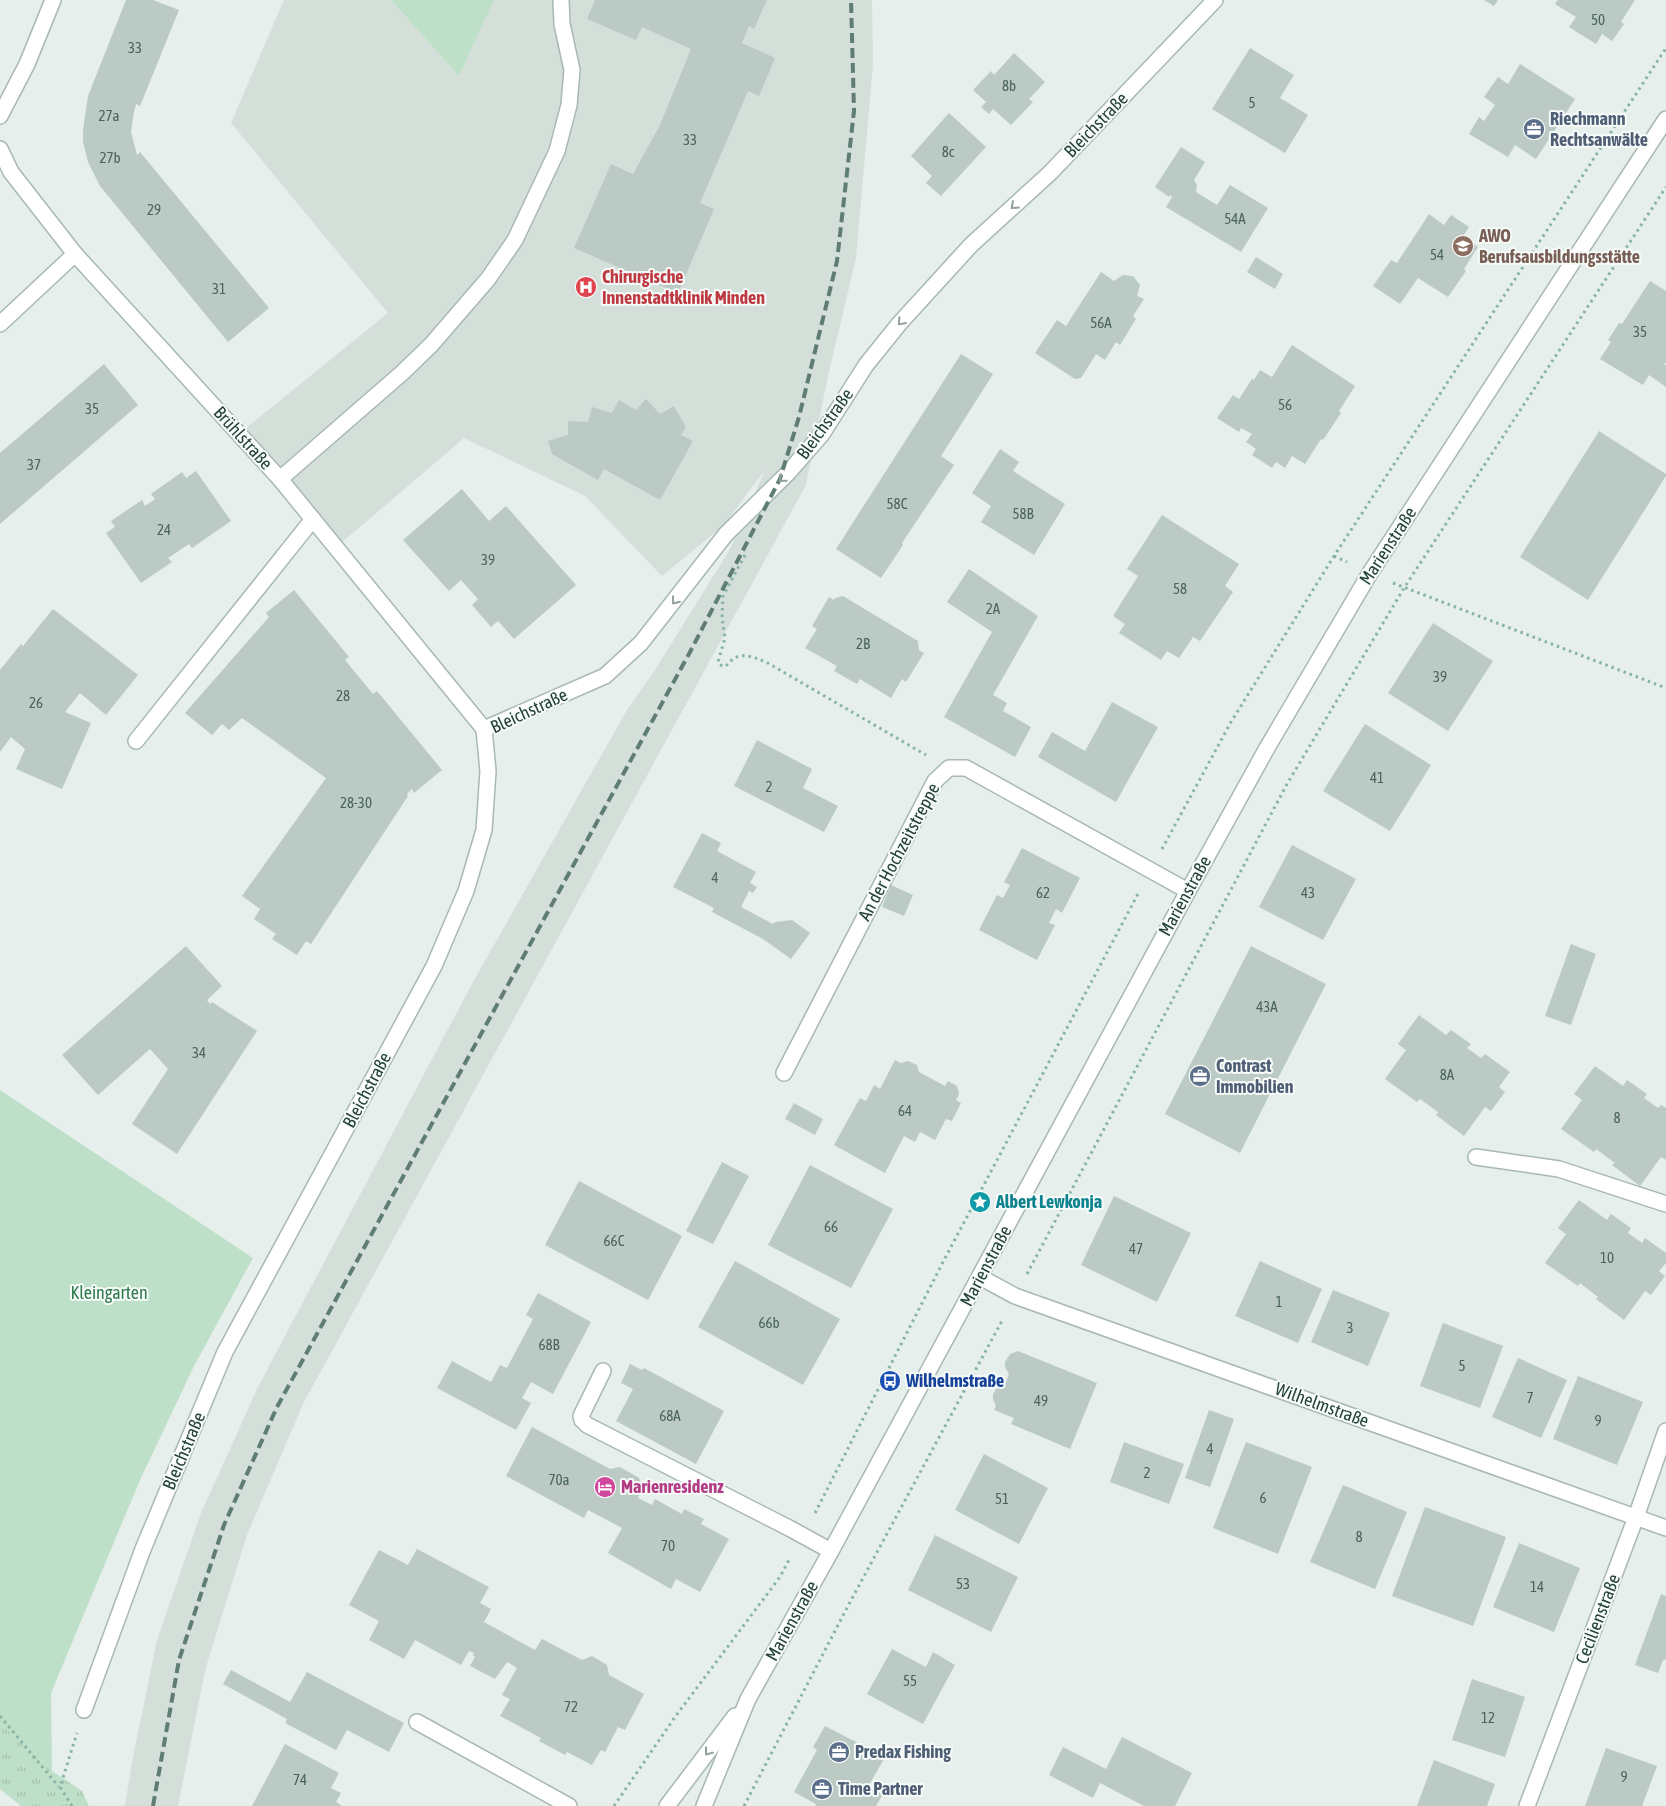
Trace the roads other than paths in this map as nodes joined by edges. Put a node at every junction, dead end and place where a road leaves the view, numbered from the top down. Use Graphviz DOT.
graph roads {
  1 [pos="52,0"];
  2 [pos="561,0"];
  3 [pos="1215,0"];
  4 [pos="0,116"];
  5 [pos="1664,128"];
  6 [pos="0,149"];
  7 [pos="75,254"];
  8 [pos="0,324"];
  9 [pos="280,479"];
  10 [pos="313,518"];
  11 [pos="484,729"];
  12 [pos="136,741"];
  13 [pos="1188,891"];
  14 [pos="784,1073"];
  15 [pos="1476,1157"];
  16 [pos="1666,1204"];
  17 [pos="980,1277"];
  18 [pos="603,1371"];
  19 [pos="1666,1431"];
  20 [pos="1636,1517"];
  21 [pos="1666,1528"];
  22 [pos="831,1551"];
  23 [pos="748,1699"];
  24 [pos="84,1710"];
  25 [pos="416,1722"];
  26 [pos="569,1806"];
  27 [pos="667,1806"];
  28 [pos="704,1806"];
  29 [pos="1527,1806"];
  1 -- 4 [label="street"];
  2 -- 9 [label="street"];
  3 -- 11 [label="street, Bleichstraße, one-way"];
  5 -- 13 [label="street, Marienstraße"];
  6 -- 7 [label="street, Brühlstraße"];
  7 -- 8 [label="street"];
  7 -- 9 [label="street, Brühlstraße"];
  9 -- 10 [label="street, Brühlstraße"];
  10 -- 11 [label="street, Brühlstraße"];
  10 -- 12 [label="street"];
  11 -- 24 [label="street, Bleichstraße"];
  13 -- 14 [label="street, An der Hochzeitstreppe"];
  13 -- 17 [label="street, Marienstraße"];
  15 -- 16 [label="street"];
  17 -- 20 [label="street, Wilhelmstraße"];
  17 -- 22 [label="street, Marienstraße"];
  18 -- 22 [label="street"];
  19 -- 20 [label="street, Cecilienstraße"];
  20 -- 21 [label="street, Wilhelmstraße"];
  20 -- 29 [label="street, Cecilienstraße"];
  22 -- 23 [label="street, Marienstraße"];
  23 -- 27 [label="street, Marienstraße, one-way"];
  23 -- 28 [label="street, Marienstraße"];
  25 -- 26 [label="street"];
}
